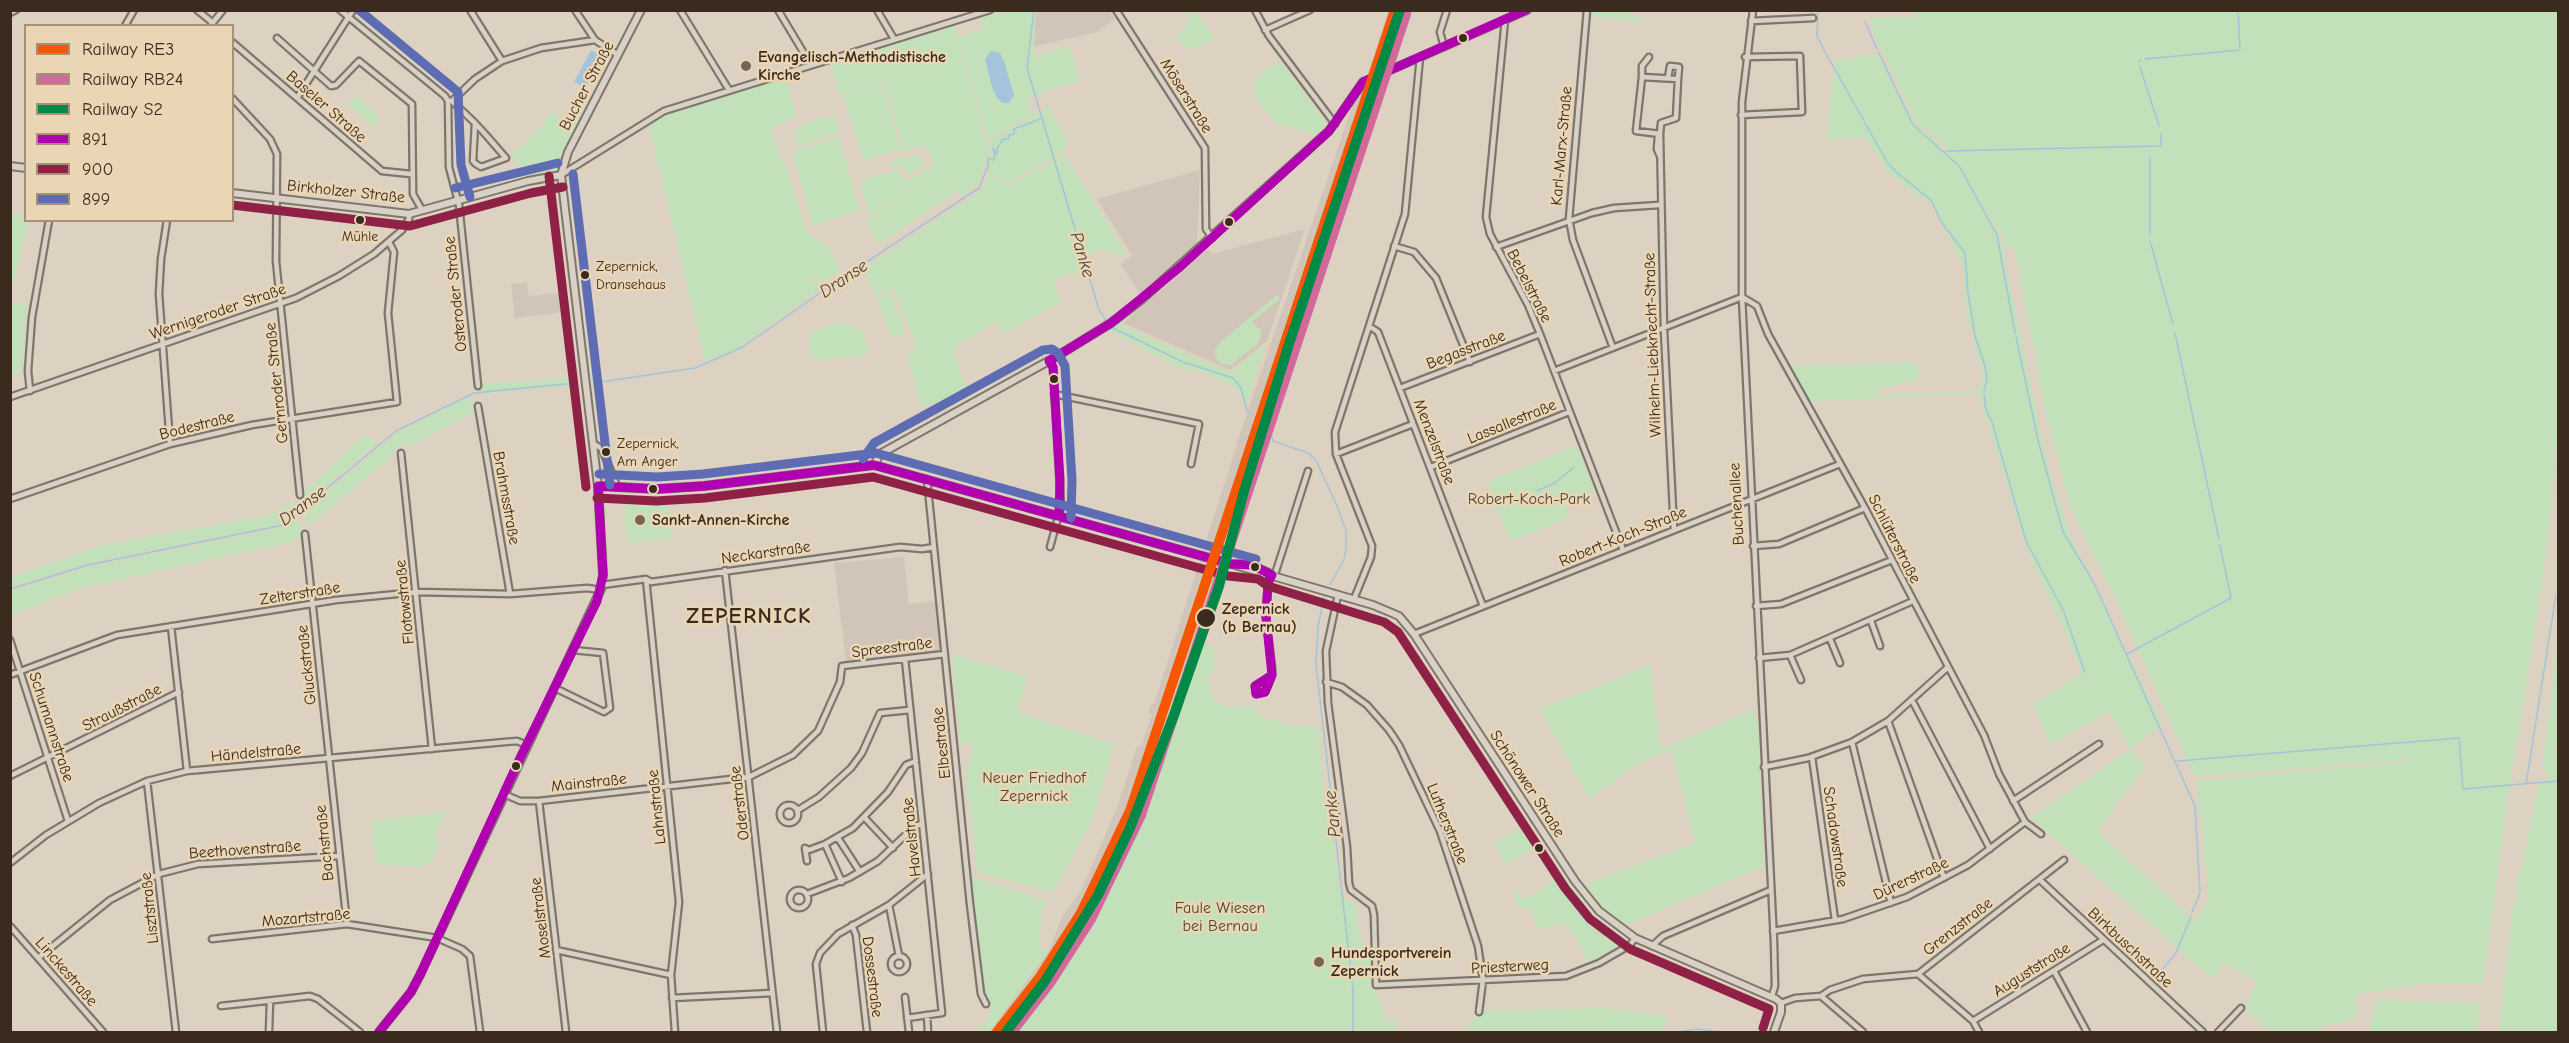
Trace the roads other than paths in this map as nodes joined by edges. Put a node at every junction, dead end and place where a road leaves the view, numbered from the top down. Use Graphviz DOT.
graph roads {
  1 [pos="16,10"];
  2 [pos="197,10"];
  3 [pos="223,10"];
  4 [pos="340,10"];
  5 [pos="353,10"];
  6 [pos="470,10"];
  7 [pos="575,10"];
  8 [pos="642,10"];
  9 [pos="680,10"];
  10 [pos="778,10"];
  11 [pos="877,10"];
  12 [pos="990,10"];
  13 [pos="1116,10"];
  14 [pos="1255,10"];
  15 [pos="1310,10"];
  16 [pos="1447,10"];
  17 [pos="1527,10"];
  18 [pos="1587,10"];
  19 [pos="1753,10"];
  20 [pos="983,12"];
  21 [pos="10,13"];
  22 [pos="348,17"];
  23 [pos="1813,18"];
  24 [pos="1505,20"];
  25 [pos="1751,21"];
  26 [pos="211,24"];
  27 [pos="213,24"];
  28 [pos="1265,30"];
  29 [pos="277,38"];
  30 [pos="894,39"];
  31 [pos="595,40"];
  32 [pos="234,44"];
  33 [pos="1444,48"];
  34 [pos="618,55"];
  35 [pos="1420,57"];
  36 [pos="1649,57"];
  37 [pos="1745,57"];
  38 [pos="502,62"];
  39 [pos="811,65"];
  40 [pos="314,71"];
  41 [pos="1642,76"];
  42 [pos="1668,78"];
  43 [pos="1678,79"];
  44 [pos="729,90"];
  45 [pos="297,98"];
  46 [pos="234,100"];
  47 [pos="450,101"];
  48 [pos="1741,115"];
  49 [pos="474,123"];
  50 [pos="1335,124"];
  51 [pos="1660,134"];
  52 [pos="411,174"];
  53 [pos="561,175"];
  54 [pos="234,193"];
  55 [pos="276,198"];
  56 [pos="458,200"];
  57 [pos="1659,205"];
  58 [pos="422,210"];
  59 [pos="409,214"];
  60 [pos="1569,219"];
  61 [pos="49,222"];
  62 [pos="168,222"];
  63 [pos="1212,238"];
  64 [pos="389,242"];
  65 [pos="1394,246"];
  66 [pos="1496,248"];
  67 [pos="1742,297"];
  68 [pos="280,303"];
  69 [pos="1369,326"];
  70 [pos="1664,330"];
  71 [pos="1540,334"];
  72 [pos="161,345"];
  73 [pos="1613,348"];
  74 [pos="1049,361"];
  75 [pos="1470,362"];
  76 [pos="1554,371"];
  77 [pos="478,386"];
  78 [pos="1400,388"];
  79 [pos="30,391"];
  80 [pos="1054,394"];
  81 [pos="10,397"];
  82 [pos="478,406"];
  83 [pos="1569,412"];
  84 [pos="292,418"];
  85 [pos="1413,424"];
  86 [pos="593,442"];
  87 [pos="170,444"];
  88 [pos="401,453"];
  89 [pos="1336,454"];
  90 [pos="1191,464"];
  91 [pos="1840,464"];
  92 [pos="874,465"];
  93 [pos="1431,467"];
  94 [pos="1308,471"];
  95 [pos="927,479"];
  96 [pos="598,486"];
  97 [pos="616,486"];
  98 [pos="300,495"];
  99 [pos="10,499"];
  100 [pos="1750,499"];
  101 [pos="1865,508"];
  102 [pos="1059,515"];
  103 [pos="1674,530"];
  104 [pos="305,534"];
  105 [pos="1753,546"];
  106 [pos="934,547"];
  107 [pos="1050,547"];
  108 [pos="1623,550"];
  109 [pos="1892,560"];
  110 [pos="726,570"];
  111 [pos="1272,575"];
  112 [pos="646,579"];
  113 [pos="601,587"];
  114 [pos="417,592"];
  115 [pos="510,594"];
  116 [pos="1338,595"];
  117 [pos="1354,599"];
  118 [pos="1912,601"];
  119 [pos="312,604"];
  120 [pos="1483,606"];
  121 [pos="1756,606"];
  122 [pos="1870,621"];
  123 [pos="171,626"];
  124 [pos="1414,634"];
  125 [pos="1830,639"];
  126 [pos="10,640"];
  127 [pos="1880,646"];
  128 [pos="573,650"];
  129 [pos="945,654"];
  130 [pos="1790,655"];
  131 [pos="1759,658"];
  132 [pos="906,659"];
  133 [pos="1840,663"];
  134 [pos="842,666"];
  135 [pos="1947,668"];
  136 [pos="21,672"];
  137 [pos="10,675"];
  138 [pos="1272,675"];
  139 [pos="1801,680"];
  140 [pos="1326,682"];
  141 [pos="555,687"];
  142 [pos="179,692"];
  143 [pos="1913,702"];
  144 [pos="910,710"];
  145 [pos="1888,721"];
  146 [pos="1852,742"];
  147 [pos="2099,744"];
  148 [pos="527,745"];
  149 [pos="432,748"];
  150 [pos="1812,757"];
  151 [pos="48,758"];
  152 [pos="328,758"];
  153 [pos="916,761"];
  154 [pos="1764,767"];
  155 [pos="187,771"];
  156 [pos="10,776"];
  157 [pos="749,777"];
  158 [pos="147,781"];
  159 [pos="667,787"];
  160 [pos="504,794"];
  161 [pos="539,801"];
  162 [pos="2013,801"];
  163 [pos="798,810"];
  164 [pos="864,817"];
  165 [pos="68,821"];
  166 [pos="2025,822"];
  167 [pos="922,824"];
  168 [pos="2041,834"];
  169 [pos="838,838"];
  170 [pos="825,844"];
  171 [pos="892,848"];
  172 [pos="1990,849"];
  173 [pos="339,856"];
  174 [pos="2064,860"];
  175 [pos="807,861"];
  176 [pos="10,863"];
  177 [pos="860,872"];
  178 [pos="159,874"];
  179 [pos="928,874"];
  180 [pos="1944,878"];
  181 [pos="2040,880"];
  182 [pos="842,882"];
  183 [pos="1771,890"];
  184 [pos="807,894"];
  185 [pos="1891,903"];
  186 [pos="889,904"];
  187 [pos="1835,920"];
  188 [pos="347,924"];
  189 [pos="852,925"];
  190 [pos="10,926"];
  191 [pos="1773,931"];
  192 [pos="437,938"];
  193 [pos="1635,938"];
  194 [pos="212,939"];
  195 [pos="2103,940"];
  196 [pos="1652,946"];
  197 [pos="556,950"];
  198 [pos="899,956"];
  199 [pos="38,958"];
  200 [pos="2054,971"];
  201 [pos="1918,974"];
  202 [pos="671,975"];
  203 [pos="1483,980"];
  204 [pos="772,993"];
  205 [pos="1821,996"];
  206 [pos="905,998"];
  207 [pos="672,999"];
  208 [pos="1776,999"];
  209 [pos="270,1001"];
  210 [pos="986,1004"];
  211 [pos="220,1006"];
  212 [pos="2241,1008"];
  213 [pos="1479,1012"];
  214 [pos="927,1015"];
  215 [pos="907,1018"];
  216 [pos="1973,1021"];
  217 [pos="103,1032"];
  218 [pos="176,1032"];
  219 [pos="269,1032"];
  220 [pos="360,1032"];
  221 [pos="379,1032"];
  222 [pos="480,1032"];
  223 [pos="566,1032"];
  224 [pos="675,1032"];
  225 [pos="777,1032"];
  226 [pos="823,1032"];
  227 [pos="867,1032"];
  228 [pos="909,1032"];
  229 [pos="928,1032"];
  230 [pos="1774,1032"];
  231 [pos="1863,1032"];
  232 [pos="1978,1032"];
  233 [pos="2087,1032"];
  234 [pos="2203,1032"];
  235 [pos="2218,1032"];
  1 -- 21 [label="street"];
  2 -- 26 [label="street"];
  3 -- 27 [label="street"];
  4 -- 22 [label="street"];
  5 -- 22 [label="street"];
  6 -- 38 [label="street"];
  7 -- 31 [label="street"];
  8 -- 34 [label="street, Bucher Straße"];
  9 -- 44 [label="street"];
  10 -- 39 [label="street"];
  11 -- 30 [label="street"];
  12 -- 20 [label="street"];
  13 -- 63 [label="street, Möserstraße"];
  14 -- 28 [label="street"];
  15 -- 28 [label="street"];
  16 -- 33 [label="street"];
  17 -- 24 [label="street"];
  18 -- 60 [label="street, Karl-Marx-Straße"];
  19 -- 25 [label="street, Buchenallee"];
  20 -- 30 [label="street"];
  22 -- 40 [label="street"];
  22 -- 47 [label="street"];
  23 -- 25 [label="street"];
  24 -- 33 [label="street"];
  24 -- 66 [label="street, Bebelstraße"];
  25 -- 37 [label="street, Buchenallee"];
  28 -- 50 [label="street"];
  29 -- 40 [label="street"];
  30 -- 39 [label="street"];
  31 -- 34 [label="street"];
  31 -- 38 [label="street"];
  32 -- 45 [label="street, Baseler Straße"];
  33 -- 35 [label="street"];
  34 -- 53 [label="street, Bucher Straße"];
  35 -- 50 [label="street"];
  35 -- 65 [label="street"];
  36 -- 41 [label="street"];
  37 -- 48 [label="street, Buchenallee"];
  37 -- 48 [label="street"];
  38 -- 47 [label="street"];
  39 -- 44 [label="street"];
  40 -- 45 [label="street"];
  40 -- 52 [label="street"];
  41 -- 42 [label="street"];
  41 -- 51 [label="street"];
  42 -- 43 [label="street"];
  42 -- 43 [label="street"];
  43 -- 51 [label="street"];
  44 -- 53 [label="street"];
  45 -- 52 [label="street, Baseler Straße"];
  46 -- 55 [label="street, Gernroder Straße"];
  47 -- 49 [label="street"];
  47 -- 56 [label="street, Osteroder Straße"];
  48 -- 67 [label="street, Buchenallee"];
  49 -- 49 [label="street"];
  50 -- 63 [label="street"];
  51 -- 57 [label="street, Wilhelm-Liebknecht-Straße"];
  52 -- 58 [label="street"];
  53 -- 56 [label="street, Birkholzer Straße"];
  53 -- 86 [label="street"];
  54 -- 55 [label="street, Birkholzer Straße"];
  55 -- 59 [label="street, Birkholzer Straße"];
  55 -- 68 [label="street, Gernroder Straße"];
  56 -- 58 [label="street, Birkholzer Straße"];
  56 -- 77 [label="street, Osteroder Straße"];
  57 -- 60 [label="street"];
  57 -- 70 [label="street, Wilhelm-Liebknecht-Straße"];
  58 -- 59 [label="street, Birkholzer Straße"];
  59 -- 64 [label="street, Wernigeroder Straße"];
  60 -- 66 [label="street"];
  60 -- 73 [label="street, Karl-Marx-Straße"];
  61 -- 79 [label="street"];
  62 -- 72 [label="street"];
  63 -- 74 [label="street"];
  64 -- 68 [label="street, Wernigeroder Straße"];
  64 -- 84 [label="street, Bodestraße"];
  65 -- 69 [label="street"];
  65 -- 75 [label="street"];
  66 -- 71 [label="street, Bebelstraße"];
  67 -- 70 [label="street"];
  67 -- 91 [label="street, Schlüterstraße"];
  67 -- 100 [label="street, Buchenallee"];
  68 -- 72 [label="street, Wernigeroder Straße"];
  68 -- 84 [label="street, Gernroder Straße"];
  69 -- 78 [label="street, Menzelstraße"];
  69 -- 89 [label="street"];
  70 -- 73 [label="street"];
  70 -- 103 [label="street, Wilhelm-Liebknecht-Straße"];
  71 -- 75 [label="street, Begasstraße"];
  71 -- 76 [label="street, Bebelstraße"];
  72 -- 79 [label="street, Wernigeroder Straße"];
  72 -- 87 [label="street"];
  73 -- 76 [label="street"];
  74 -- 80 [label="street"];
  74 -- 92 [label="street"];
  75 -- 78 [label="street, Begasstraße"];
  76 -- 83 [label="street, Bebelstraße"];
  78 -- 85 [label="street, Menzelstraße"];
  79 -- 81 [label="street, Wernigeroder Straße"];
  80 -- 90 [label="street"];
  80 -- 102 [label="street"];
  82 -- 115 [label="street, Brahmsstraße"];
  83 -- 93 [label="street, Lassallestraße"];
  83 -- 108 [label="street, Bebelstraße"];
  84 -- 87 [label="street, Bodestraße"];
  84 -- 98 [label="street, Gernroder Straße"];
  85 -- 89 [label="street"];
  85 -- 93 [label="street, Menzelstraße"];
  86 -- 96 [label="street"];
  86 -- 97 [label="street"];
  87 -- 99 [label="street, Bodestraße"];
  88 -- 114 [label="street, Flotowstraße"];
  89 -- 117 [label="street"];
  91 -- 100 [label="street, Robert-Koch-Straße"];
  91 -- 101 [label="street, Schlüterstraße"];
  92 -- 95 [label="street, Schönower Straße"];
  92 -- 97 [label="street, Schönower Straße"];
  93 -- 120 [label="street, Menzelstraße"];
  94 -- 111 [label="street"];
  95 -- 102 [label="street, Schönower Straße"];
  95 -- 106 [label="street, Elbestraße"];
  96 -- 97 [label="street, Schönower Straße"];
  96 -- 113 [label="street"];
  100 -- 103 [label="street, Robert-Koch-Straße"];
  100 -- 105 [label="street, Buchenallee"];
  101 -- 105 [label="street"];
  101 -- 109 [label="street, Schlüterstraße"];
  102 -- 107 [label="street"];
  102 -- 111 [label="street, Schönower Straße"];
  103 -- 108 [label="street, Robert-Koch-Straße"];
  104 -- 119 [label="street, Gluckstraße"];
  105 -- 121 [label="street, Buchenallee"];
  106 -- 110 [label="street, Neckarstraße"];
  106 -- 129 [label="street, Elbestraße"];
  108 -- 120 [label="street, Robert-Koch-Straße"];
  109 -- 118 [label="street, Schlüterstraße"];
  109 -- 121 [label="street"];
  110 -- 112 [label="street, Neckarstraße"];
  110 -- 157 [label="street, Oderstraße"];
  111 -- 116 [label="street, Schönower Straße"];
  111 -- 138 [label="street"];
  112 -- 113 [label="street, Neckarstraße"];
  112 -- 159 [label="street, Lahnstraße"];
  113 -- 115 [label="street, Zelterstraße"];
  113 -- 128 [label="street"];
  114 -- 115 [label="street, Zelterstraße"];
  114 -- 119 [label="street, Zelterstraße"];
  114 -- 149 [label="street, Flotowstraße"];
  116 -- 117 [label="street, Schönower Straße"];
  116 -- 140 [label="street"];
  117 -- 124 [label="street, Schönower Straße"];
  118 -- 122 [label="street"];
  118 -- 135 [label="street, Schlüterstraße"];
  119 -- 123 [label="street, Zelterstraße"];
  119 -- 152 [label="street, Gluckstraße"];
  120 -- 124 [label="street, Robert-Koch-Straße"];
  121 -- 131 [label="street, Buchenallee"];
  122 -- 125 [label="street"];
  122 -- 127 [label="street"];
  123 -- 136 [label="street, Zelterstraße"];
  123 -- 142 [label="street"];
  124 -- 193 [label="street, Schönower Straße"];
  125 -- 130 [label="street"];
  125 -- 133 [label="street"];
  126 -- 136 [label="street, Schumannstraße"];
  128 -- 141 [label="street"];
  128 -- 141 [label="street"];
  129 -- 132 [label="street, Spreestraße"];
  129 -- 210 [label="street, Elbestraße"];
  130 -- 131 [label="street"];
  130 -- 139 [label="street"];
  131 -- 154 [label="street, Buchenallee"];
  132 -- 134 [label="street, Spreestraße"];
  132 -- 144 [label="street, Havelstraße"];
  134 -- 157 [label="street, Mainstraße"];
  135 -- 143 [label="street"];
  135 -- 162 [label="street, Schlüterstraße"];
  136 -- 137 [label="street, Zelterstraße"];
  136 -- 151 [label="street, Schumannstraße"];
  138 -- 138 [label="street"];
  140 -- 203 [label="street, Lutherstraße"];
  140 -- 203 [label="street, Priesterweg"];
  141 -- 148 [label="street"];
  142 -- 151 [label="street, Straußstraße"];
  142 -- 155 [label="street"];
  143 -- 145 [label="street"];
  143 -- 172 [label="street"];
  144 -- 153 [label="street, Havelstraße"];
  144 -- 163 [label="street"];
  145 -- 146 [label="street"];
  145 -- 180 [label="street"];
  146 -- 150 [label="street"];
  146 -- 185 [label="street"];
  147 -- 162 [label="street"];
  148 -- 149 [label="street, Händelstraße"];
  148 -- 160 [label="street"];
  149 -- 152 [label="street, Händelstraße"];
  150 -- 154 [label="street"];
  150 -- 187 [label="street, Schadowstraße"];
  151 -- 156 [label="street, Straußstraße"];
  151 -- 165 [label="street, Schumannstraße"];
  152 -- 155 [label="street, Händelstraße"];
  152 -- 173 [label="street, Bachstraße"];
  153 -- 164 [label="street"];
  153 -- 167 [label="street, Havelstraße"];
  154 -- 183 [label="street, Buchenallee"];
  155 -- 158 [label="street, Händelstraße"];
  157 -- 159 [label="street, Mainstraße"];
  157 -- 204 [label="street, Oderstraße"];
  158 -- 165 [label="street, Händelstraße"];
  158 -- 178 [label="street, Lisztstraße"];
  159 -- 161 [label="street, Mainstraße"];
  159 -- 202 [label="street, Lahnstraße"];
  160 -- 161 [label="street, Mainstraße"];
  160 -- 192 [label="street"];
  161 -- 197 [label="street, Moselstraße"];
  162 -- 166 [label="street, Schlüterstraße"];
  163 -- 163 [label="street"];
  164 -- 169 [label="street"];
  164 -- 171 [label="street"];
  165 -- 176 [label="street, Händelstraße"];
  166 -- 168 [label="street"];
  166 -- 172 [label="street, Dürerstraße"];
  167 -- 171 [label="street"];
  167 -- 179 [label="street, Havelstraße"];
  169 -- 170 [label="street"];
  169 -- 177 [label="street"];
  170 -- 175 [label="street"];
  170 -- 182 [label="street"];
  171 -- 177 [label="street"];
  172 -- 180 [label="street, Dürerstraße"];
  173 -- 178 [label="street, Beethovenstraße"];
  173 -- 188 [label="street, Bachstraße"];
  174 -- 181 [label="street, Grenzstraße"];
  177 -- 182 [label="street"];
  178 -- 199 [label="street, Beethovenstraße"];
  178 -- 218 [label="street, Lisztstraße"];
  179 -- 186 [label="street"];
  179 -- 214 [label="street, Havelstraße"];
  180 -- 185 [label="street, Dürerstraße"];
  181 -- 195 [label="street, Birkbuschstraße"];
  181 -- 201 [label="street, Grenzstraße"];
  182 -- 184 [label="street"];
  183 -- 191 [label="street, Buchenallee"];
  183 -- 196 [label="street"];
  184 -- 184 [label="street"];
  185 -- 187 [label="street, Dürerstraße"];
  186 -- 189 [label="street"];
  186 -- 198 [label="street"];
  187 -- 191 [label="street, Dürerstraße"];
  188 -- 192 [label="street, Mozartstraße"];
  188 -- 194 [label="street, Mozartstraße"];
  189 -- 226 [label="street"];
  189 -- 227 [label="street, Dossestraße"];
  190 -- 199 [label="street, Linckestraße"];
  191 -- 208 [label="street, Buchenallee"];
  192 -- 221 [label="street"];
  192 -- 222 [label="street, Mozartstraße"];
  193 -- 196 [label="street, Schönower Straße"];
  193 -- 203 [label="street, Priesterweg"];
  195 -- 200 [label="street, Auguststraße"];
  195 -- 234 [label="street, Birkbuschstraße"];
  196 -- 208 [label="street, Schönower Straße"];
  197 -- 202 [label="street"];
  197 -- 223 [label="street, Moselstraße"];
  199 -- 217 [label="street, Linckestraße"];
  200 -- 216 [label="street, Auguststraße"];
  200 -- 233 [label="street"];
  201 -- 205 [label="street, Grenzstraße"];
  201 -- 216 [label="street"];
  202 -- 207 [label="street, Lahnstraße"];
  203 -- 213 [label="street, Lutherstraße"];
  204 -- 207 [label="street"];
  204 -- 225 [label="street, Oderstraße"];
  205 -- 208 [label="street, Grenzstraße"];
  205 -- 231 [label="street"];
  206 -- 215 [label="street"];
  207 -- 224 [label="street, Lahnstraße"];
  208 -- 230 [label="street, Buchenallee"];
  209 -- 211 [label="street"];
  209 -- 219 [label="street"];
  209 -- 220 [label="street"];
  212 -- 235 [label="street"];
  214 -- 215 [label="street"];
  214 -- 229 [label="street"];
  215 -- 228 [label="street"];
  216 -- 232 [label="street"];
}
